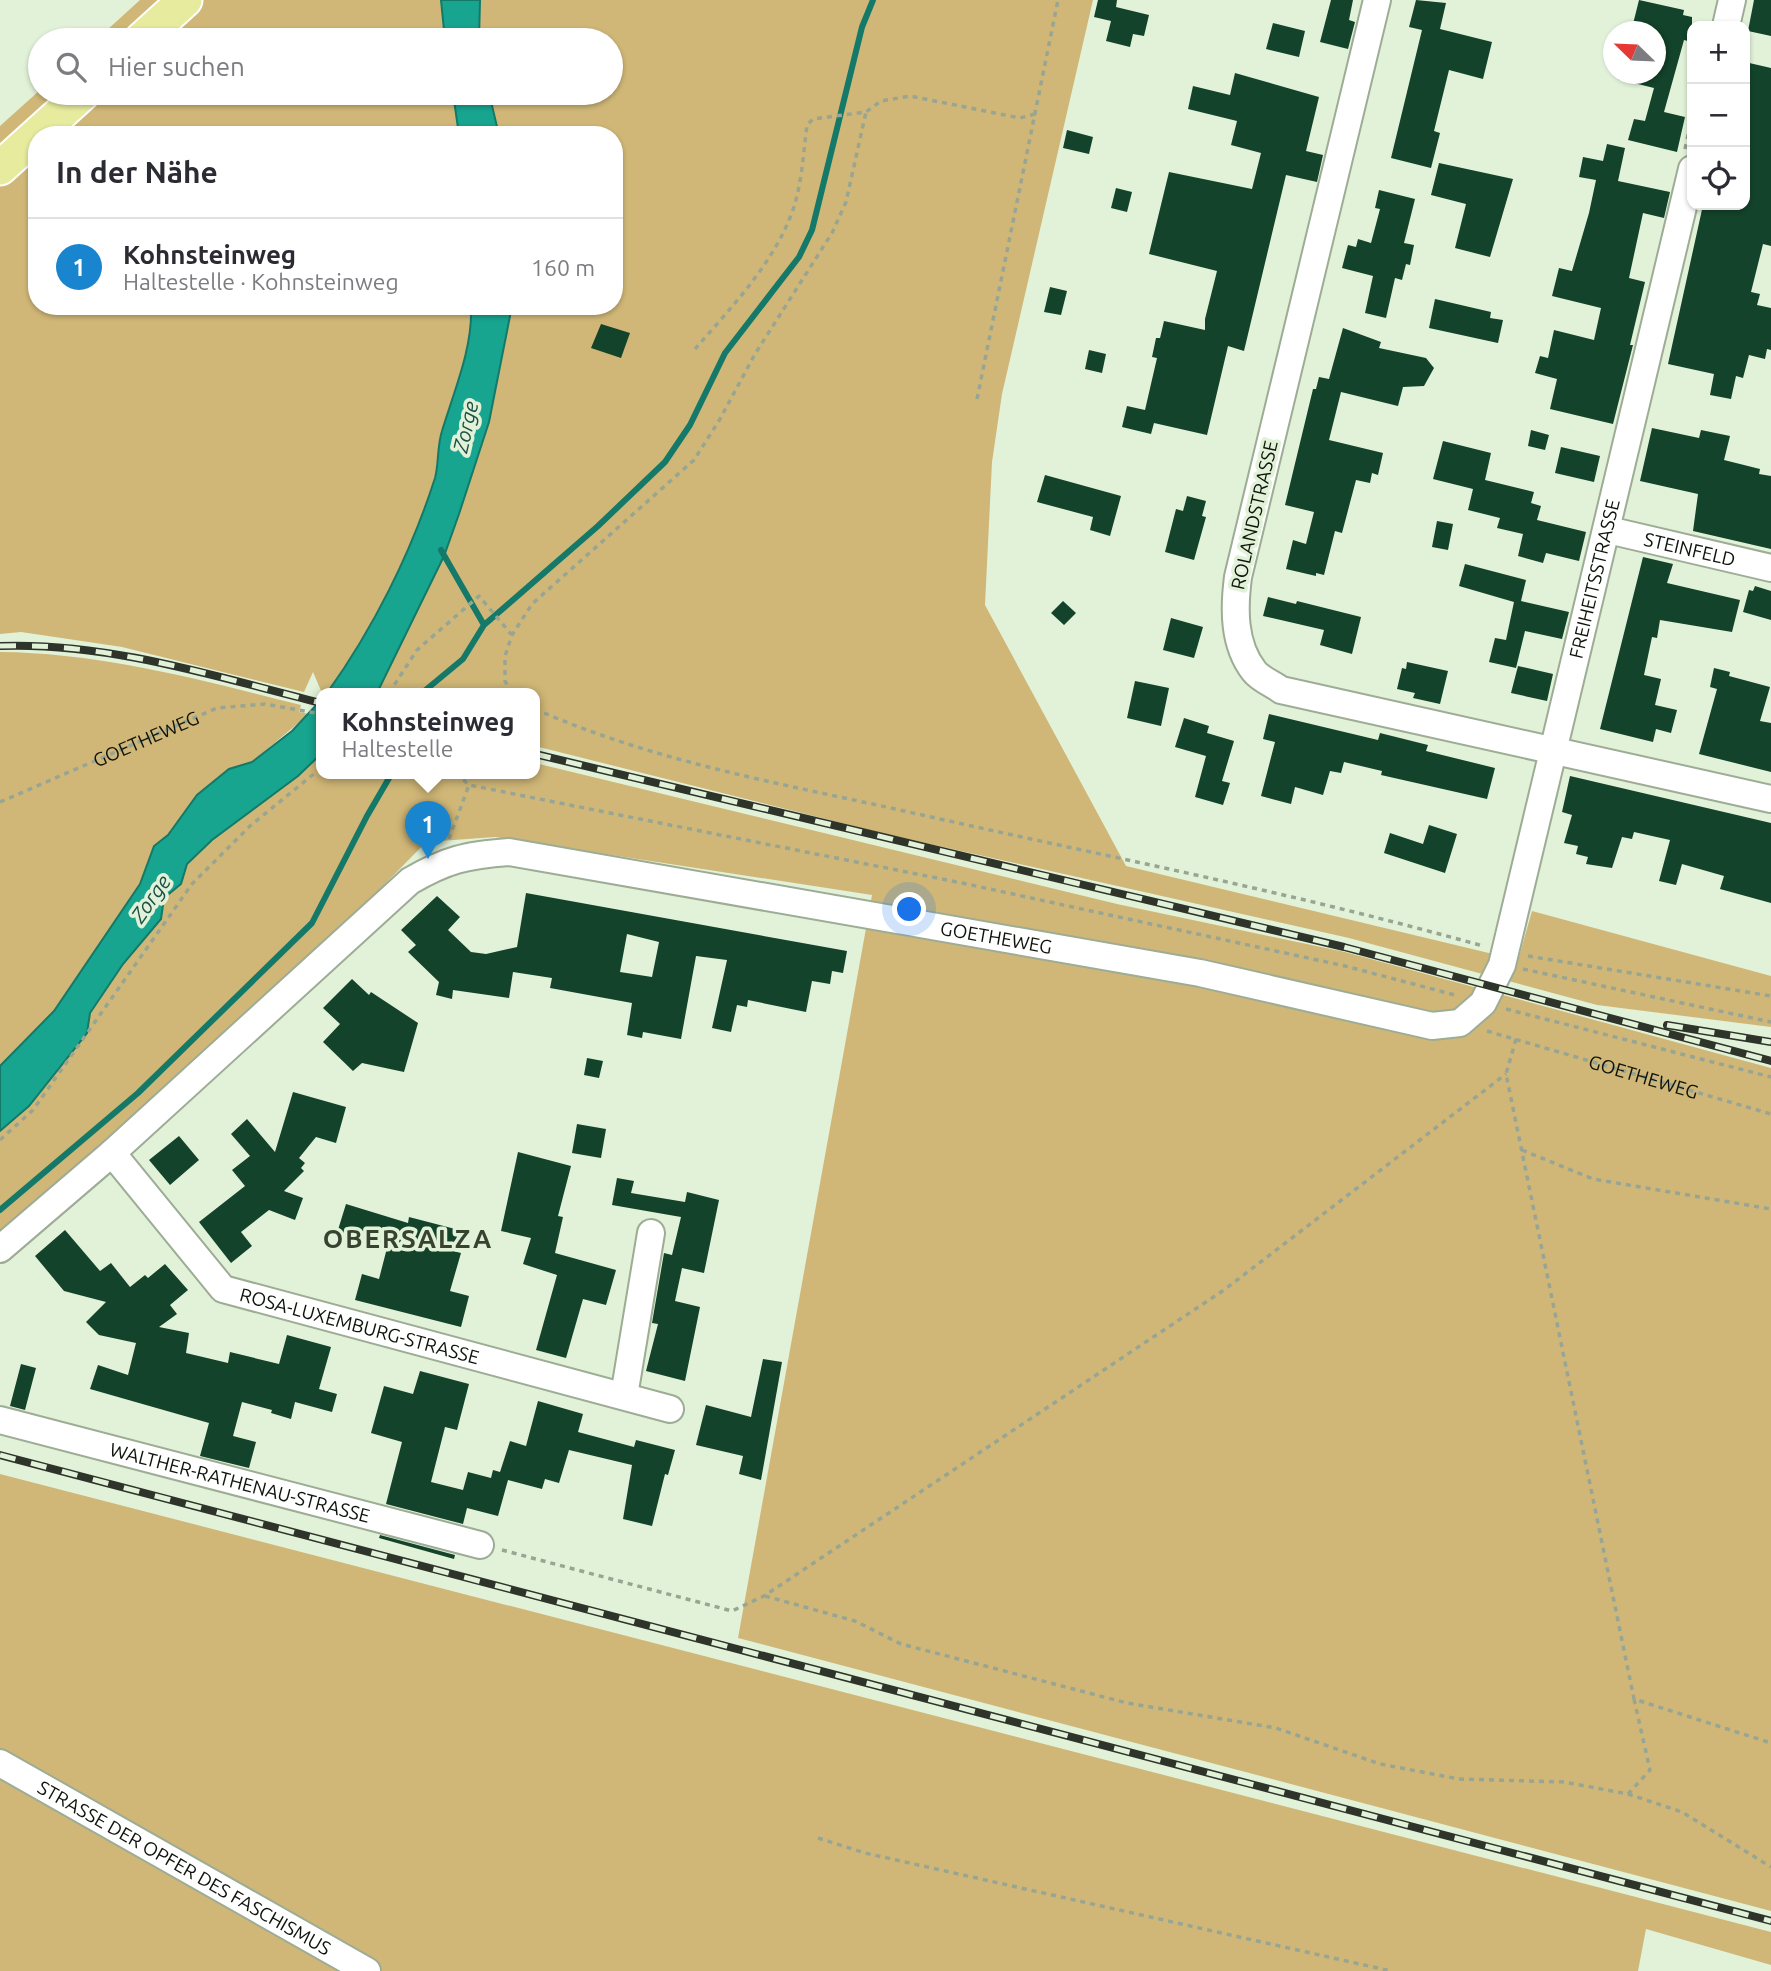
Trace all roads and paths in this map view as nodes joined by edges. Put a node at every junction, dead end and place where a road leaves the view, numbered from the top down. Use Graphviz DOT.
graph roads {
  1 [pos="185,0"];
  2 [pos="1058,0"];
  3 [pos="1377,0"];
  4 [pos="1732,0"];
  5 [pos="1727,21"];
  6 [pos="154,28"];
  7 [pos="70,105"];
  8 [pos="866,112"];
  9 [pos="1035,114"];
  10 [pos="46,126"];
  11 [pos="28,143"];
  12 [pos="0,168"];
  13 [pos="1687,190"];
  14 [pos="695,349"];
  15 [pos="977,399"];
  16 [pos="1608,530"];
  17 [pos="1771,568"];
  18 [pos="512,635"];
  19 [pos="392,688"];
  20 [pos="509,688"];
  21 [pos="540,711"];
  22 [pos="316,713"];
  23 [pos="1554,751"];
  24 [pos="316,772"];
  25 [pos="462,779"];
  26 [pos="469,785"];
  27 [pos="1771,799"];
  28 [pos="0,802"];
  29 [pos="441,863"];
  30 [pos="1496,977"];
  31 [pos="1771,996"];
  32 [pos="1771,1022"];
  33 [pos="1506,1074"];
  34 [pos="1771,1077"];
  35 [pos="1771,1114"];
  36 [pos="0,1140"];
  37 [pos="1521,1149"];
  38 [pos="112,1153"];
  39 [pos="1771,1209"];
  40 [pos="651,1233"];
  41 [pos="0,1249"];
  42 [pos="624,1396"];
  43 [pos="670,1409"];
  44 [pos="0,1420"];
  45 [pos="480,1545"];
  46 [pos="764,1595"];
  47 [pos="1633,1699"];
  48 [pos="1771,1743"];
  49 [pos="0,1763"];
  50 [pos="1628,1794"];
  51 [pos="818,1838"];
  52 [pos="1771,1867"];
  53 [pos="367,1971"];
  54 [pos="1391,1971"];
  1 -- 6 [label="main road"];
  2 -- 9 [label="path"];
  3 -- 23 [label="street, ROLANDSTRASSE"];
  4 -- 5 [label="street"];
  7 -- 10 [label="main road"];
  8 -- 9 [label="path"];
  8 -- 14 [label="path"];
  8 -- 18 [label="path"];
  9 -- 15 [label="path"];
  11 -- 12 [label="main road"];
  13 -- 16 [label="street, FREIHEITSSTRASSE"];
  16 -- 17 [label="street, STEINFELD"];
  16 -- 23 [label="street, FREIHEITSSTRASSE"];
  18 -- 19 [label="path"];
  18 -- 20 [label="path"];
  21 -- 30 [label="path"];
  22 -- 28 [label="path, GOETHEWEG"];
  23 -- 27 [label="street, ROLANDSTRASSE"];
  23 -- 30 [label="street, FREIHEITSSTRASSE"];
  24 -- 36 [label="path"];
  25 -- 26 [label="path"];
  26 -- 29 [label="path"];
  26 -- 30 [label="path"];
  29 -- 30 [label="street, GOETHEWEG"];
  29 -- 38 [label="street, GOETHEWEG"];
  30 -- 31 [label="path"];
  30 -- 32 [label="path"];
  30 -- 34 [label="path"];
  33 -- 35 [label="path, GOETHEWEG"];
  33 -- 37 [label="path"];
  33 -- 46 [label="path"];
  37 -- 39 [label="path"];
  37 -- 47 [label="path"];
  38 -- 41 [label="street, GOETHEWEG"];
  38 -- 42 [label="street, ROSA-LUXEMBURG-STRASSE"];
  40 -- 42 [label="street"];
  42 -- 43 [label="street, ROSA-LUXEMBURG-STRASSE"];
  44 -- 45 [label="street, WALTHER-RATHENAU-STRASSE"];
  45 -- 46 [label="path"];
  46 -- 50 [label="path"];
  47 -- 48 [label="path"];
  47 -- 50 [label="path"];
  49 -- 53 [label="street, STRASSE DER OPFER DES FASCHISMUS"];
  50 -- 52 [label="path"];
  51 -- 54 [label="path"];
}
